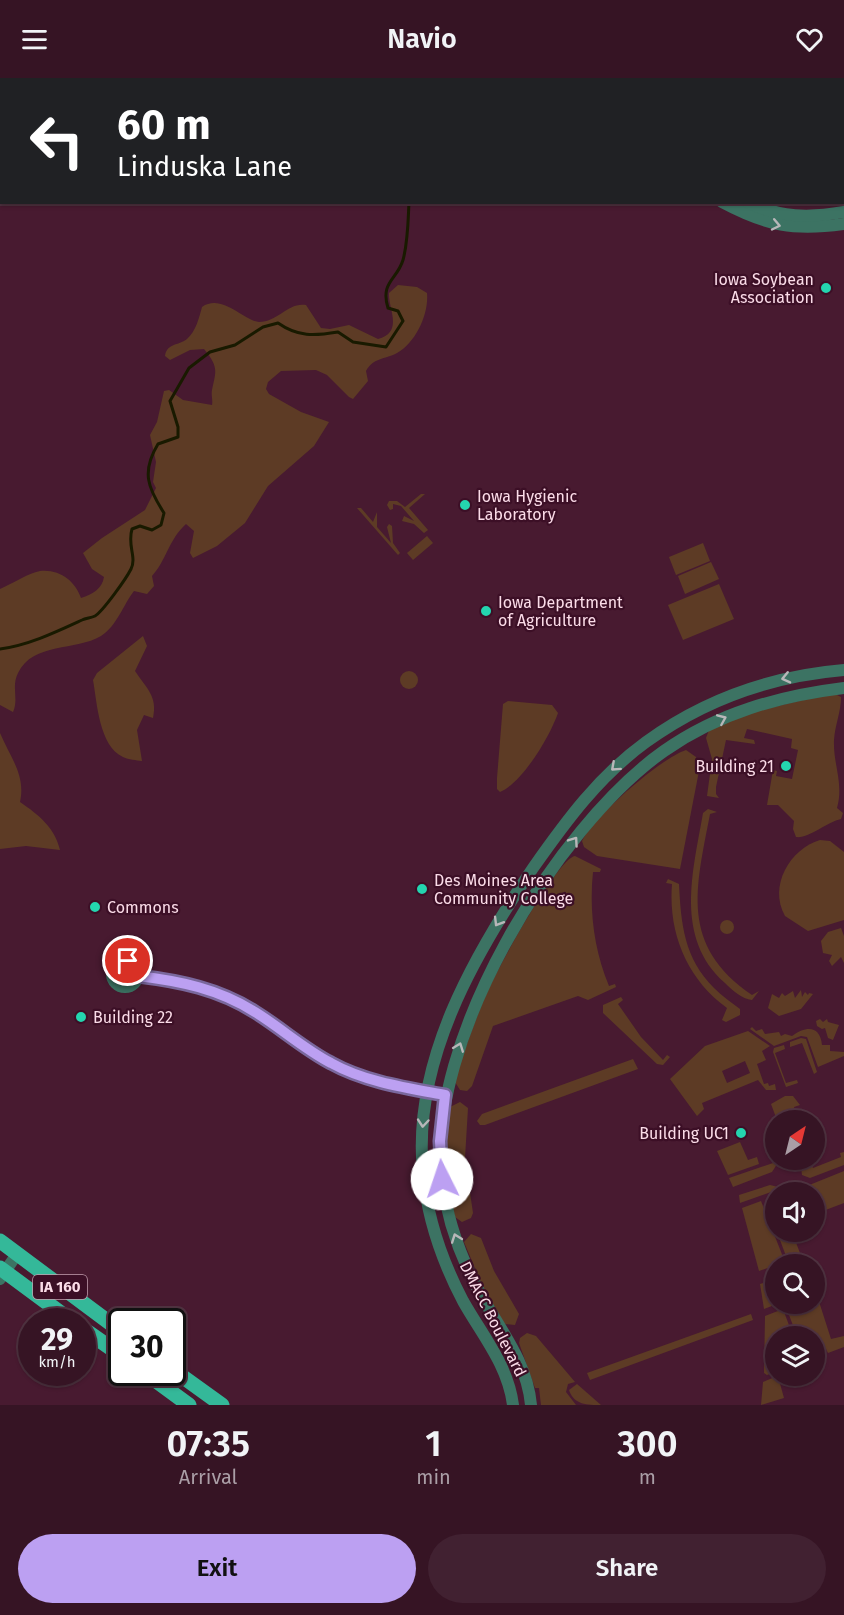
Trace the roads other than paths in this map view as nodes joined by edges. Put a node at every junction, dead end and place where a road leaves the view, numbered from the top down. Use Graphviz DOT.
graph roads {
  1 [pos="726,204"];
  2 [pos="752,204"];
  3 [pos="844,212"];
  4 [pos="844,224"];
  5 [pos="844,670"];
  6 [pos="844,688"];
  7 [pos="138,976"];
  8 [pos="428,1092"];
  9 [pos="445,1095"];
  10 [pos="1,1245"];
  11 [pos="18,1254"];
  12 [pos="2,1273"];
  13 [pos="53,1308"];
  14 [pos="108,1322"];
  15 [pos="186,1379"];
  16 [pos="163,1386"];
  17 [pos="189,1405"];
  18 [pos="222,1405"];
  19 [pos="513,1405"];
  20 [pos="531,1405"];
  1 -- 4 [label="street, one-way"];
  2 -- 3 [label="street"];
  5 -- 8 [label="street, DMACC Boulevard, one-way"];
  9 -- 6 [label="street, DMACC Boulevard, one-way"];
  7 -- 8 [label="street"];
  8 -- 9 [label="street"];
  8 -- 19 [label="street, DMACC Boulevard, one-way"];
  20 -- 9 [label="street, DMACC Boulevard, one-way"];
  10 -- 11 [label="main road, IA 160"];
  11 -- 12 [label="street"];
  11 -- 14 [label="main road, IA 160"];
  12 -- 13 [label="main road, IA 160"];
  15 -- 18 [label="main road"];
  16 -- 17 [label="main road"];
}
